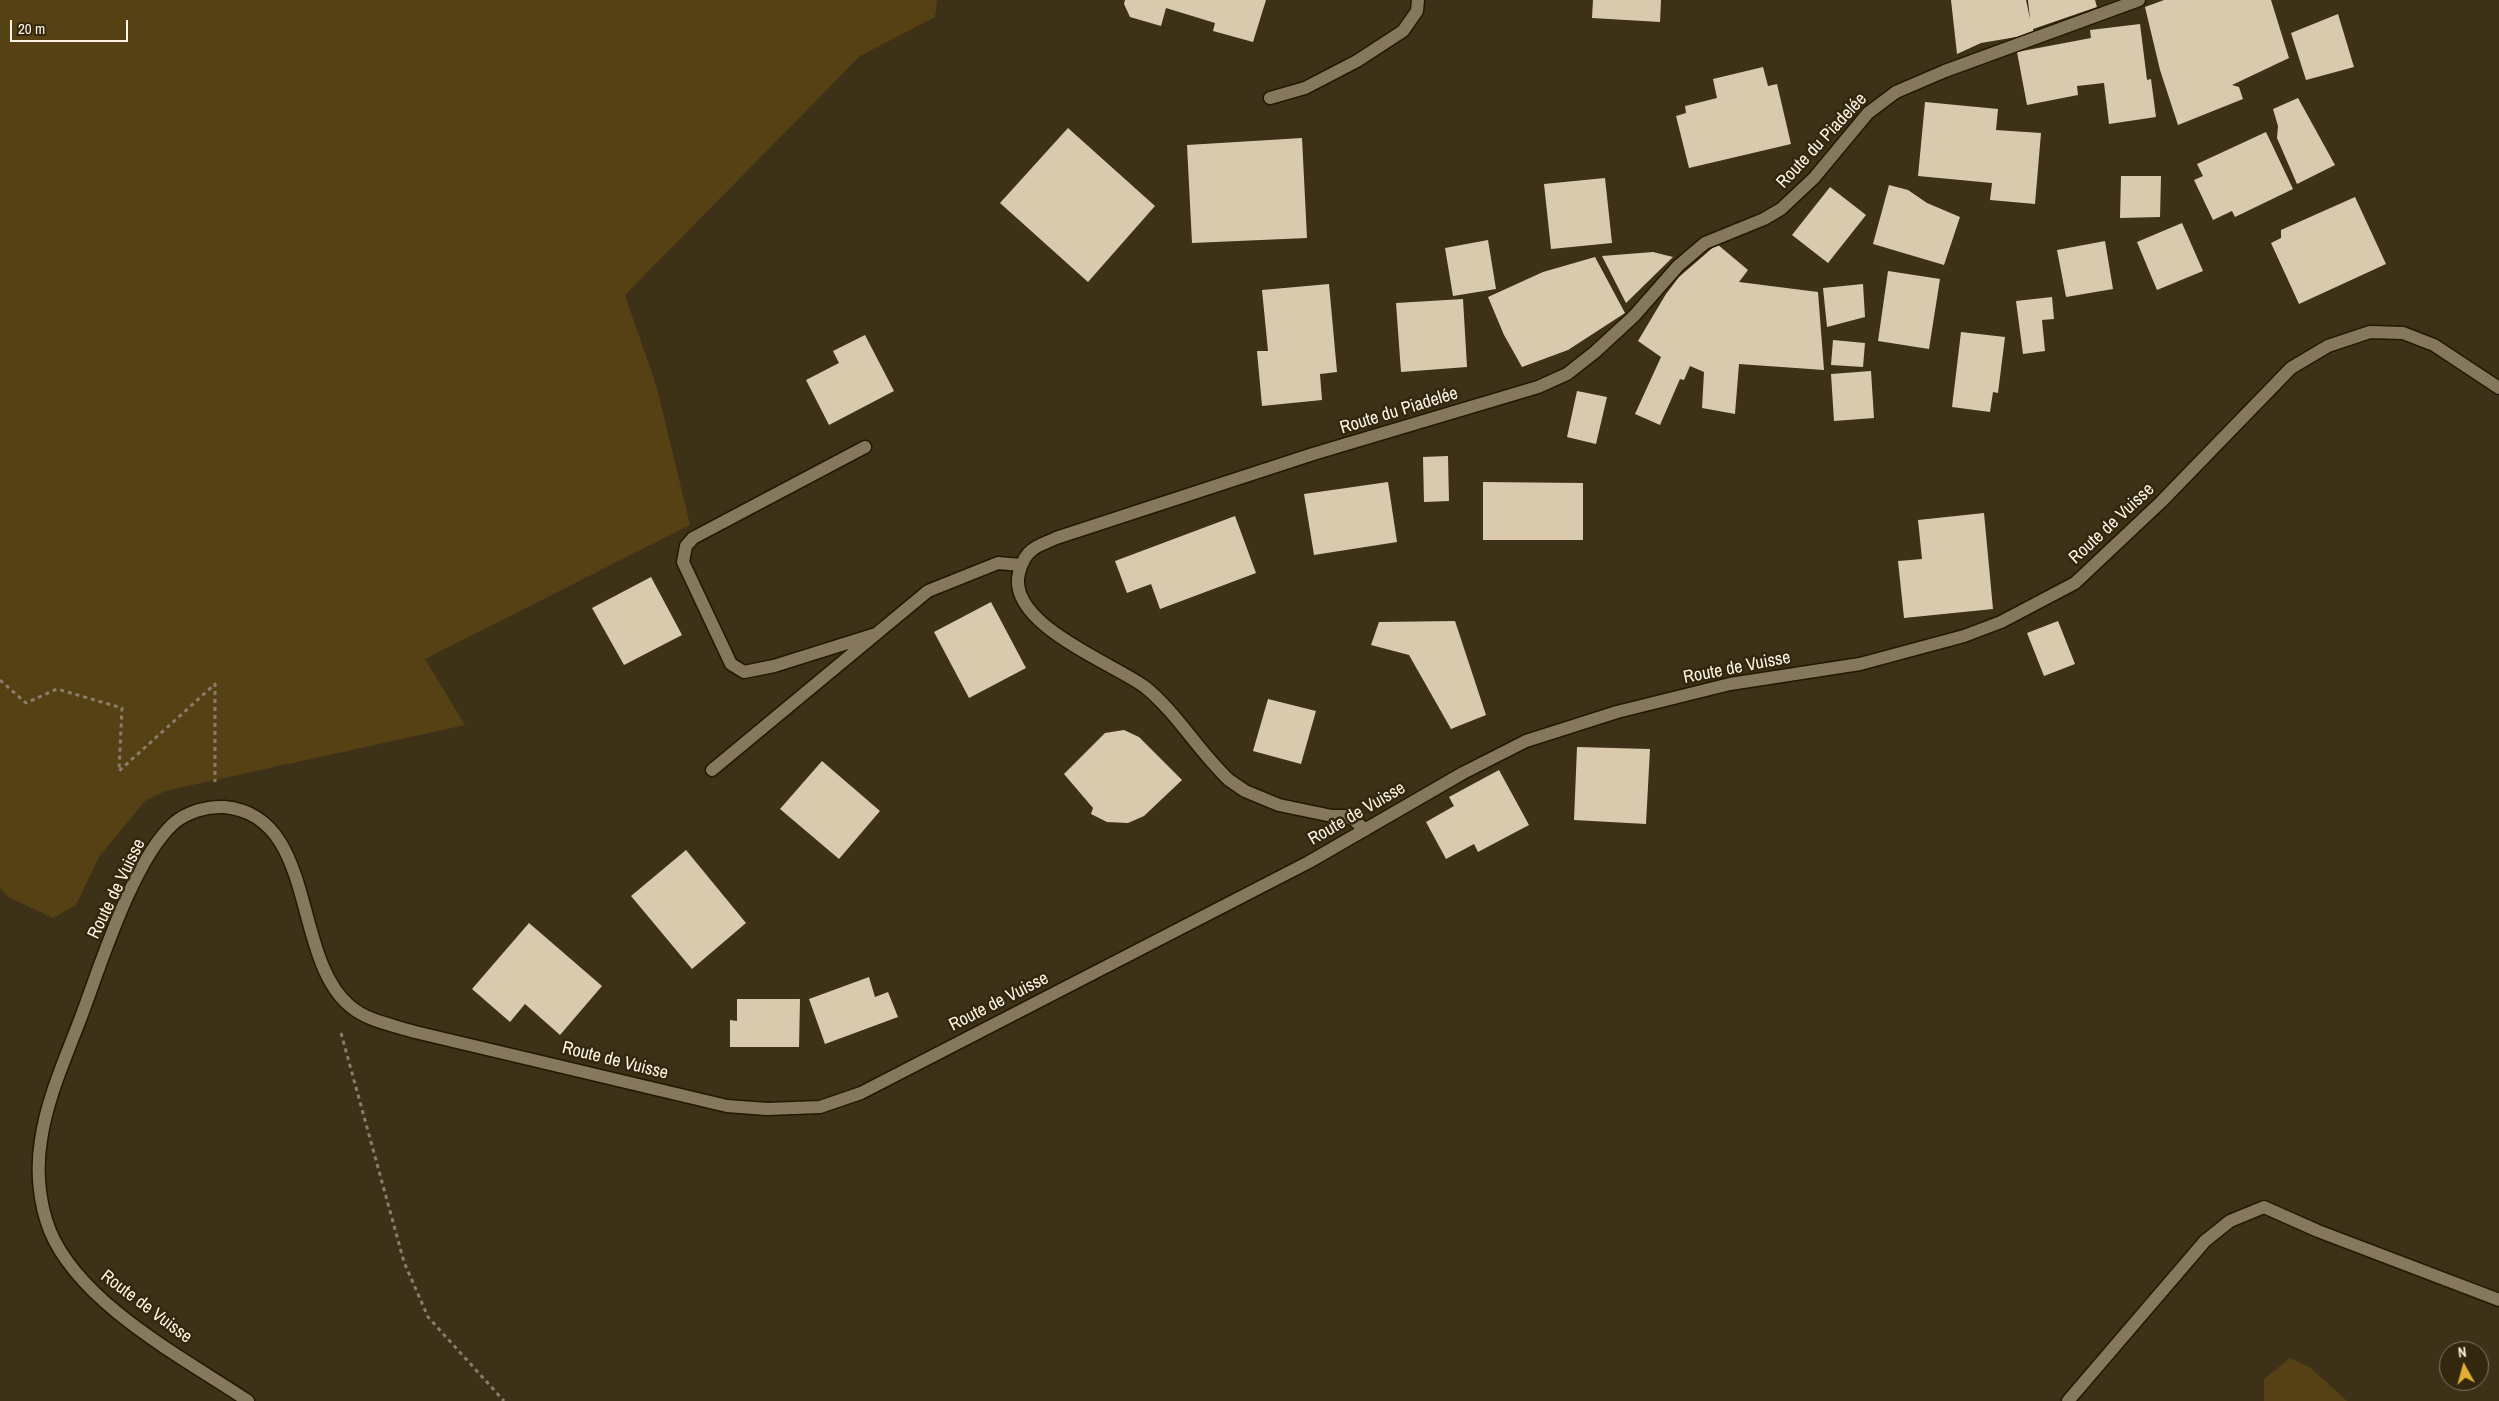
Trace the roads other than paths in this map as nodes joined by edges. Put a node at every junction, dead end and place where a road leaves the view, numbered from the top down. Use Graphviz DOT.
graph roads {
  1 [pos="1418,0"];
  2 [pos="2139,0"];
  3 [pos="1270,98"];
  4 [pos="2499,388"];
  5 [pos="865,447"];
  6 [pos="1021,565"];
  7 [pos="876,634"];
  8 [pos="712,770"];
  9 [pos="1365,830"];
  10 [pos="2499,1300"];
  11 [pos="248,1401"];
  12 [pos="2068,1401"];
  1 -- 3 [label="street"];
  2 -- 6 [label="street, Route du Piadelée"];
  4 -- 9 [label="street, Route de Vuisse"];
  5 -- 7 [label="street"];
  6 -- 7 [label="street"];
  6 -- 9 [label="street"];
  7 -- 8 [label="street"];
  9 -- 11 [label="street, Route de Vuisse"];
  10 -- 12 [label="street"];
}
